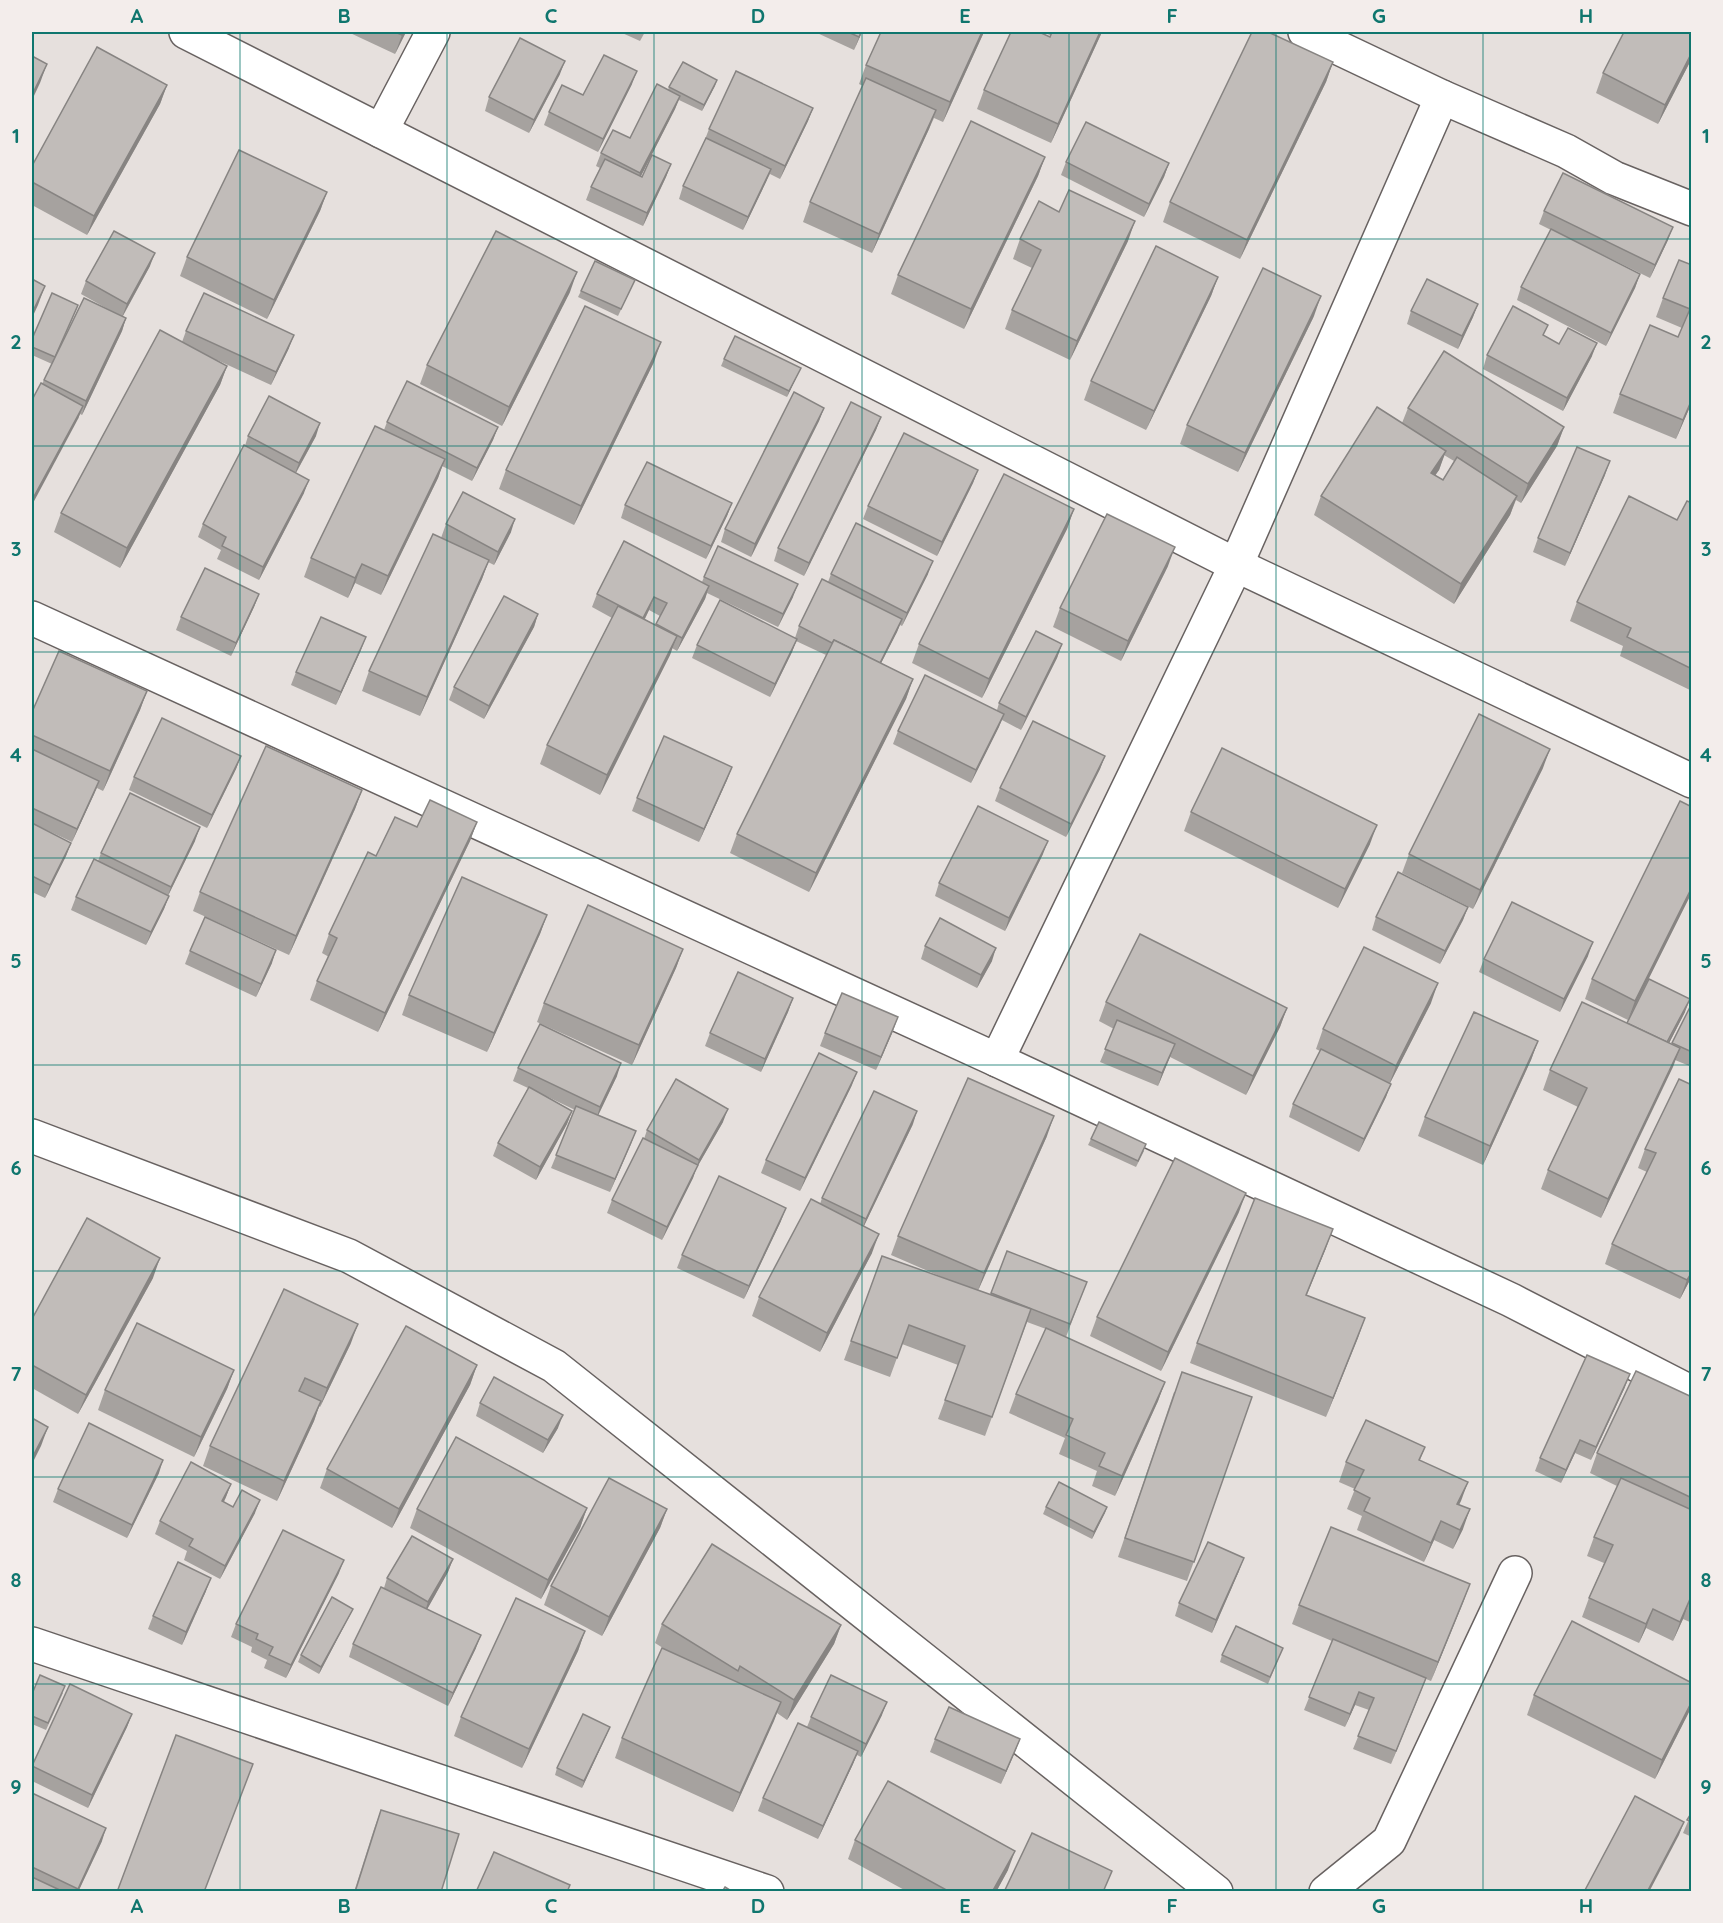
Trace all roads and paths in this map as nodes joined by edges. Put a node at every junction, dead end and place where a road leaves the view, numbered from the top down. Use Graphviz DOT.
graph roads {
  1 [pos="186,32"];
  2 [pos="433,32"];
  3 [pos="1305,32"];
  4 [pos="1442,97"];
  5 [pos="381,131"];
  6 [pos="1692,209"];
  7 [pos="1236,565"];
  8 [pos="32,618"];
  9 [pos="1692,781"];
  10 [pos="998,1060"];
  11 [pos="32,1136"];
  12 [pos="1692,1393"];
  13 [pos="1515,1573"];
  14 [pos="32,1644"];
  15 [pos="767,1892"];
  16 [pos="1216,1892"];
  17 [pos="1326,1892"];
  1 -- 5 [label="street"];
  2 -- 5 [label="street"];
  3 -- 4 [label="street"];
  4 -- 6 [label="street"];
  4 -- 7 [label="street"];
  5 -- 7 [label="street"];
  7 -- 9 [label="street"];
  7 -- 10 [label="street"];
  8 -- 10 [label="street"];
  10 -- 12 [label="street"];
  11 -- 16 [label="street"];
  13 -- 17 [label="street"];
  14 -- 15 [label="street"];
}
